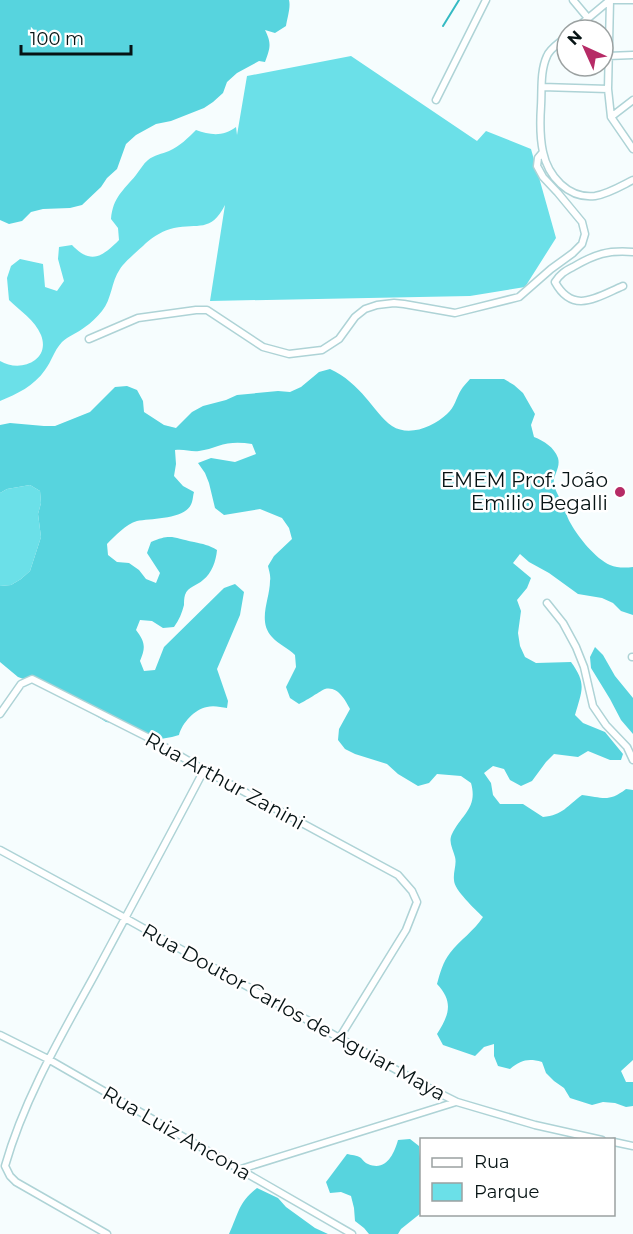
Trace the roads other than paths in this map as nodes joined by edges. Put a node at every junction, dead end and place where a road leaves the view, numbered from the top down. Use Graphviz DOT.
graph roads {
  1 [pos="486,0"];
  2 [pos="573,0"];
  3 [pos="610,0"];
  4 [pos="633,0"];
  5 [pos="588,18"];
  6 [pos="609,18"];
  7 [pos="555,47"];
  8 [pos="633,55"];
  9 [pos="615,56"];
  10 [pos="608,78"];
  11 [pos="542,87"];
  12 [pos="608,88"];
  13 [pos="436,100"];
  14 [pos="633,100"];
  15 [pos="611,117"];
  16 [pos="633,149"];
  17 [pos="543,152"];
  18 [pos="633,180"];
  19 [pos="633,252"];
  20 [pos="623,286"];
  21 [pos="89,339"];
  22 [pos="547,603"];
  23 [pos="0,714"];
  24 [pos="633,760"];
  25 [pos="204,770"];
  26 [pos="0,850"];
  27 [pos="125,918"];
  28 [pos="0,1035"];
  29 [pos="340,1037"];
  30 [pos="48,1059"];
  31 [pos="457,1102"];
  32 [pos="593,1138"];
  33 [pos="615,1142"];
  34 [pos="633,1146"];
  35 [pos="241,1169"];
  36 [pos="103,1233"];
  37 [pos="352,1234"];
  1 -- 13 [label="street"];
  2 -- 5 [label="street"];
  3 -- 4 [label="street"];
  3 -- 5 [label="street"];
  3 -- 6 [label="street"];
  7 -- 11 [label="street"];
  8 -- 9 [label="street"];
  10 -- 12 [label="street"];
  11 -- 12 [label="street"];
  11 -- 17 [label="street"];
  12 -- 15 [label="street"];
  14 -- 15 [label="street"];
  15 -- 16 [label="street"];
  17 -- 18 [label="street"];
  17 -- 21 [label="street"];
  19 -- 20 [label="street"];
  22 -- 24 [label="street"];
  23 -- 25 [label="street, Rua Arthur Zanini"];
  25 -- 27 [label="street"];
  25 -- 29 [label="street, Rua Arthur Zanini"];
  26 -- 27 [label="street, Rua Doutor Carlos de Aguiar Maya"];
  27 -- 29 [label="street, Rua Doutor Carlos de Aguiar Maya"];
  27 -- 30 [label="street"];
  28 -- 30 [label="street, Rua Luiz Ancona"];
  29 -- 31 [label="street, Rua Doutor Carlos de Aguiar Maya"];
  30 -- 35 [label="street, Rua Luiz Ancona"];
  30 -- 36 [label="street"];
  31 -- 32 [label="street, Rua Doutor Carlos de Aguiar Maya"];
  31 -- 35 [label="street"];
  33 -- 34 [label="street"];
  35 -- 37 [label="street, Rua Luiz Ancona"];
}
